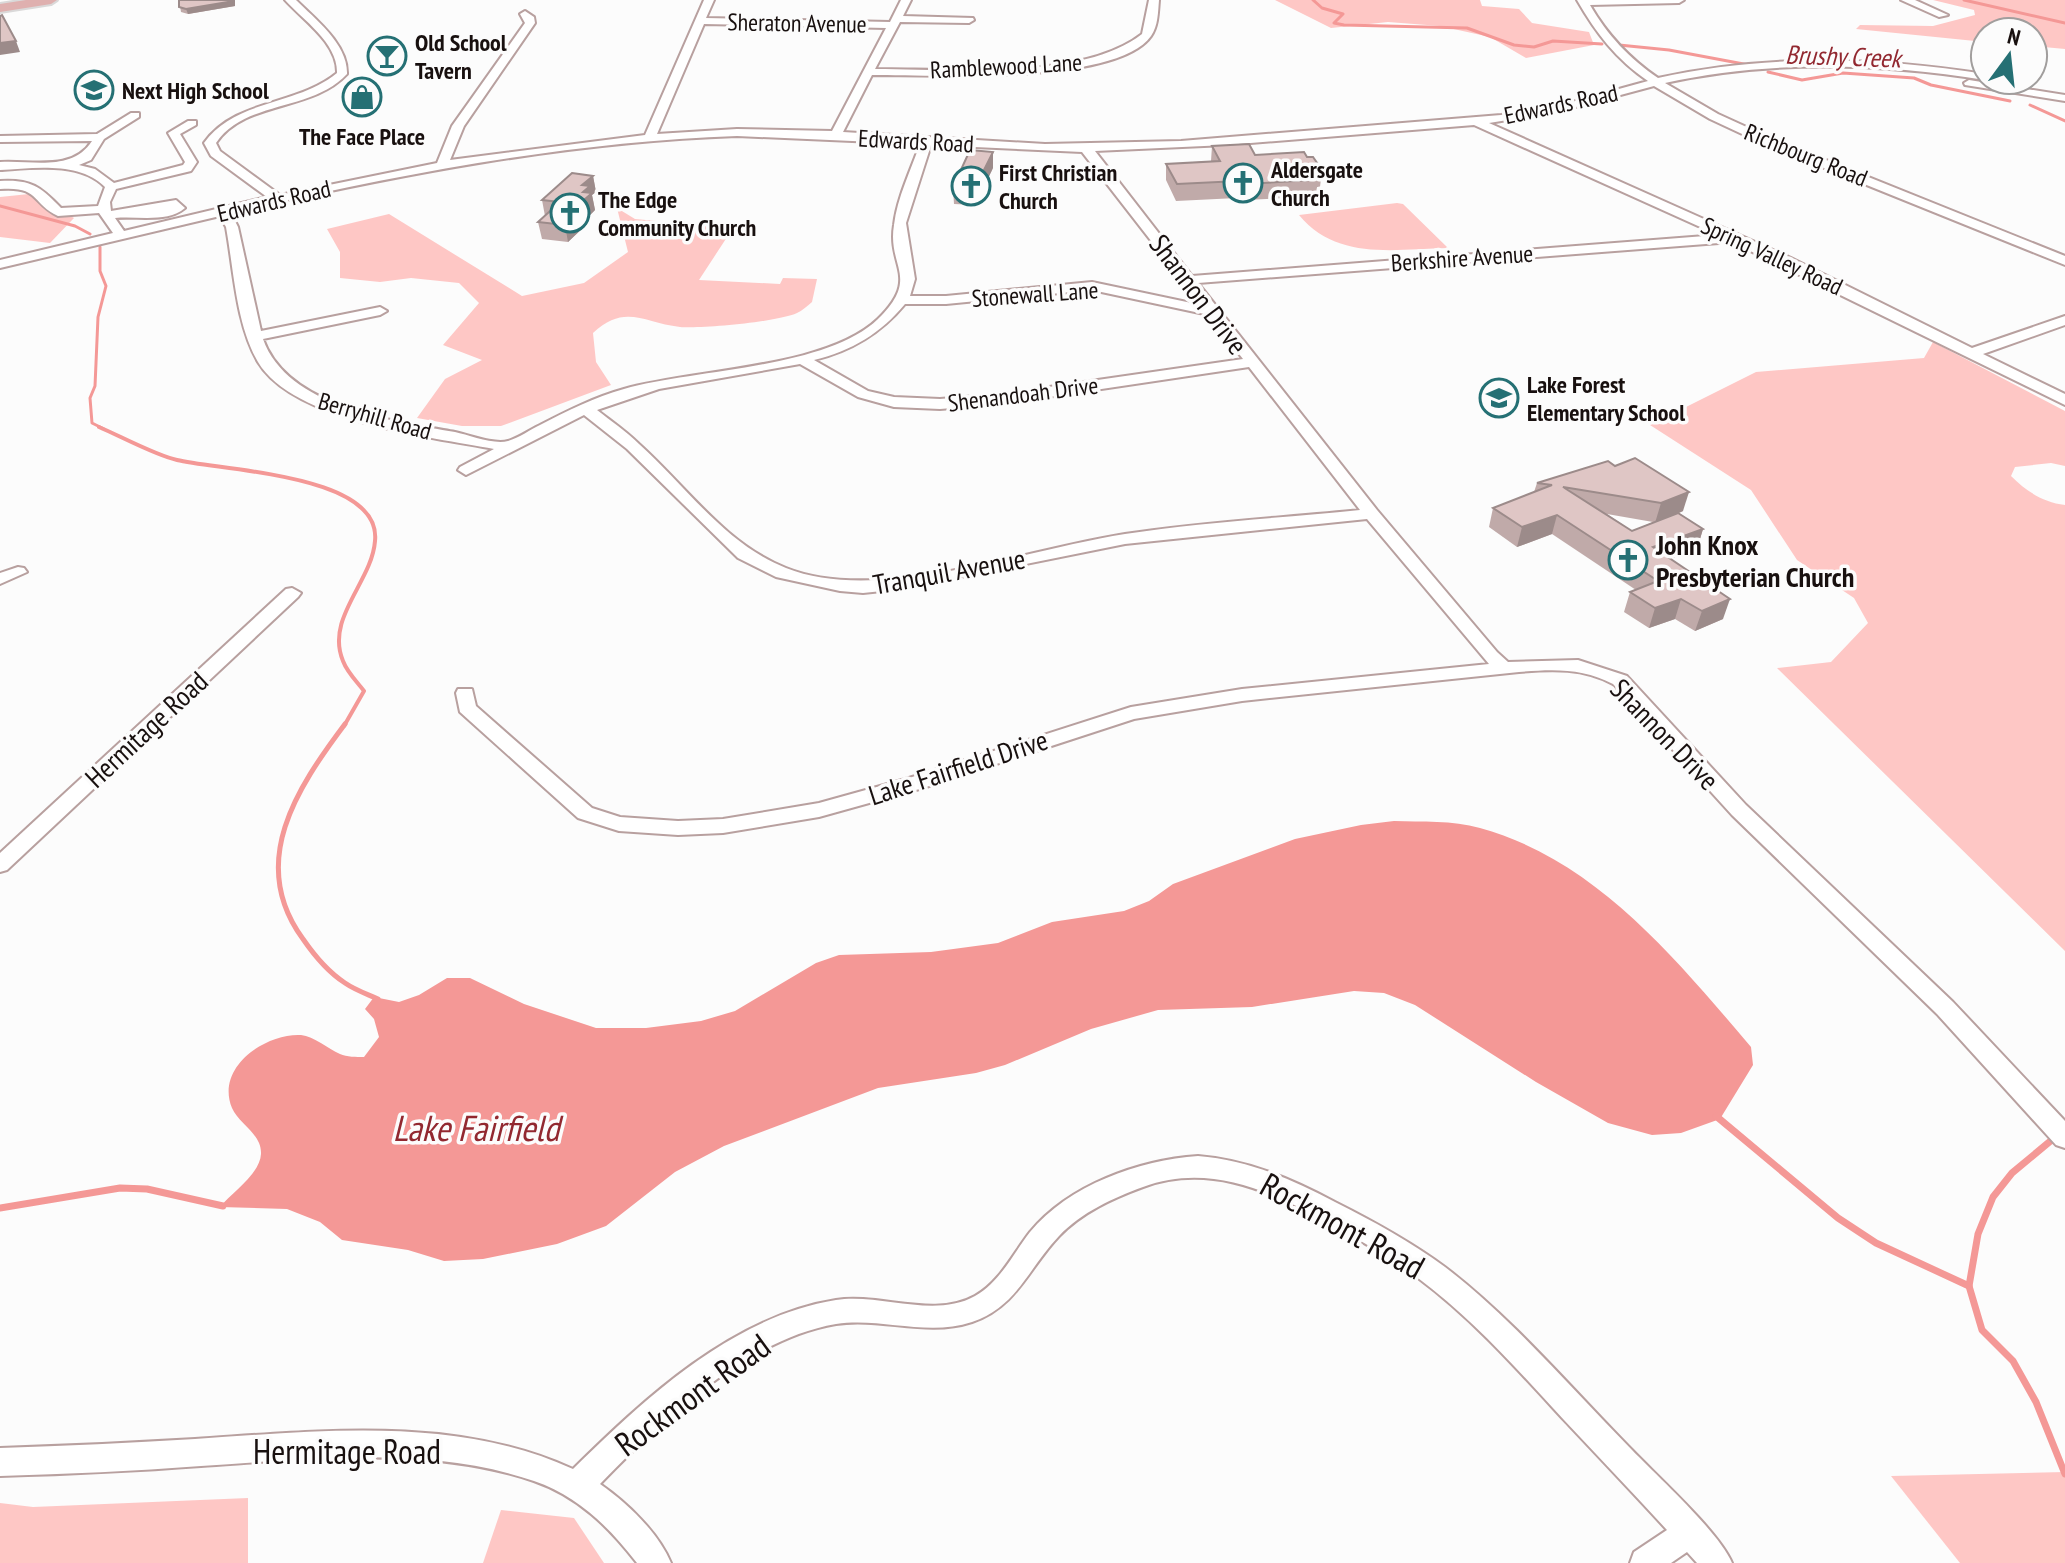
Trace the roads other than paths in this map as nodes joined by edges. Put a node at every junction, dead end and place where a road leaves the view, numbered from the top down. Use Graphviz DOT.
graph roads {
  1 [pos="51,0"];
  2 [pos="290,0"];
  3 [pos="709,0"];
  4 [pos="906,0"];
  5 [pos="1154,0"];
  6 [pos="1679,0"];
  7 [pos="1906,0"];
  8 [pos="1582,1"];
  9 [pos="0,8"];
  10 [pos="525,14"];
  11 [pos="1943,15"];
  12 [pos="969,20"];
  13 [pos="701,21"];
  14 [pos="894,22"];
  15 [pos="1838,63"];
  16 [pos="870,72"];
  17 [pos="1969,75"];
  18 [pos="1656,83"];
  19 [pos="2065,98"];
  20 [pos="135,115"];
  21 [pos="1475,121"];
  22 [pos="192,123"];
  23 [pos="835,136"];
  24 [pos="100,137"];
  25 [pos="649,138"];
  26 [pos="0,139"];
  27 [pos="927,141"];
  28 [pos="1085,147"];
  29 [pos="442,165"];
  30 [pos="0,166"];
  31 [pos="65,167"];
  32 [pos="0,185"];
  33 [pos="111,187"];
  34 [pos="279,200"];
  35 [pos="149,211"];
  36 [pos="105,212"];
  37 [pos="224,212"];
  38 [pos="121,235"];
  39 [pos="1735,238"];
  40 [pos="2062,257"];
  41 [pos="0,264"];
  42 [pos="1189,280"];
  43 [pos="902,300"];
  44 [pos="380,311"];
  45 [pos="1213,312"];
  46 [pos="2065,320"];
  47 [pos="254,337"];
  48 [pos="1971,353"];
  49 [pos="804,360"];
  50 [pos="1251,362"];
  51 [pos="2065,400"];
  52 [pos="587,410"];
  53 [pos="509,447"];
  54 [pos="466,470"];
  55 [pos="1371,514"];
  56 [pos="18,572"];
  57 [pos="0,579"];
  58 [pos="292,593"];
  59 [pos="1504,668"];
  60 [pos="465,693"];
  61 [pos="0,865"];
  62 [pos="2058,1130"];
  63 [pos="0,1462"];
  64 [pos="577,1486"];
  65 [pos="1690,1532"];
  66 [pos="656,1563"];
  67 [pos="1645,1563"];
  68 [pos="1717,1563"];
  1 -- 9 [label="main road"];
  2 -- 34 [label="street"];
  3 -- 13 [label="street"];
  4 -- 14 [label="street"];
  5 -- 16 [label="street, Ramblewood Lane"];
  6 -- 8 [label="street"];
  7 -- 11 [label="street"];
  8 -- 18 [label="street, Richbourg Road"];
  10 -- 29 [label="street"];
  12 -- 14 [label="street, Sheraton Avenue"];
  13 -- 14 [label="street, Sheraton Avenue"];
  13 -- 25 [label="street"];
  14 -- 16 [label="street"];
  15 -- 17 [label="street, Edwards Road"];
  15 -- 18 [label="street, Edwards Road"];
  15 -- 19 [label="street, Edwards Road"];
  16 -- 23 [label="street"];
  18 -- 21 [label="street, Edwards Road"];
  18 -- 40 [label="street, Richbourg Road"];
  20 -- 24 [label="street"];
  21 -- 28 [label="street, Edwards Road"];
  21 -- 39 [label="street, Spring Valley Road"];
  22 -- 33 [label="street"];
  23 -- 25 [label="street, Edwards Road"];
  23 -- 27 [label="street, Edwards Road"];
  24 -- 26 [label="street"];
  24 -- 31 [label="street"];
  25 -- 29 [label="street, Edwards Road"];
  27 -- 28 [label="street, Edwards Road"];
  27 -- 43 [label="street"];
  28 -- 42 [label="street, Shannon Drive"];
  29 -- 34 [label="street, Edwards Road"];
  30 -- 31 [label="street"];
  31 -- 33 [label="street"];
  32 -- 36 [label="street"];
  33 -- 36 [label="street"];
  34 -- 37 [label="street, Edwards Road"];
  35 -- 36 [label="street"];
  36 -- 38 [label="street"];
  37 -- 38 [label="street, Edwards Road"];
  37 -- 47 [label="street, Berryhill Road"];
  38 -- 41 [label="street, Edwards Road"];
  39 -- 42 [label="street, Berkshire Avenue"];
  39 -- 48 [label="street, Spring Valley Road"];
  42 -- 45 [label="street, Shannon Drive"];
  43 -- 45 [label="street, Stonewall Lane"];
  43 -- 49 [label="street"];
  44 -- 47 [label="street"];
  45 -- 50 [label="street, Shannon Drive"];
  46 -- 48 [label="street"];
  47 -- 53 [label="street, Berryhill Road"];
  48 -- 51 [label="street, Spring Valley Road"];
  49 -- 50 [label="street, Shenandoah Drive"];
  49 -- 52 [label="street"];
  50 -- 55 [label="street, Shannon Drive"];
  52 -- 53 [label="street"];
  52 -- 55 [label="street, Tranquil Avenue"];
  53 -- 54 [label="street"];
  55 -- 59 [label="street, Shannon Drive"];
  56 -- 57 [label="street"];
  58 -- 61 [label="street, Hermitage Road"];
  59 -- 60 [label="street, Lake Fairfield Drive"];
  59 -- 62 [label="street, Shannon Drive"];
  63 -- 64 [label="street, Hermitage Road"];
  64 -- 65 [label="street, Rockmont Road"];
  64 -- 66 [label="street, Hermitage Road"];
  65 -- 67 [label="street"];
  65 -- 68 [label="street, Rockmont Road"];
}
